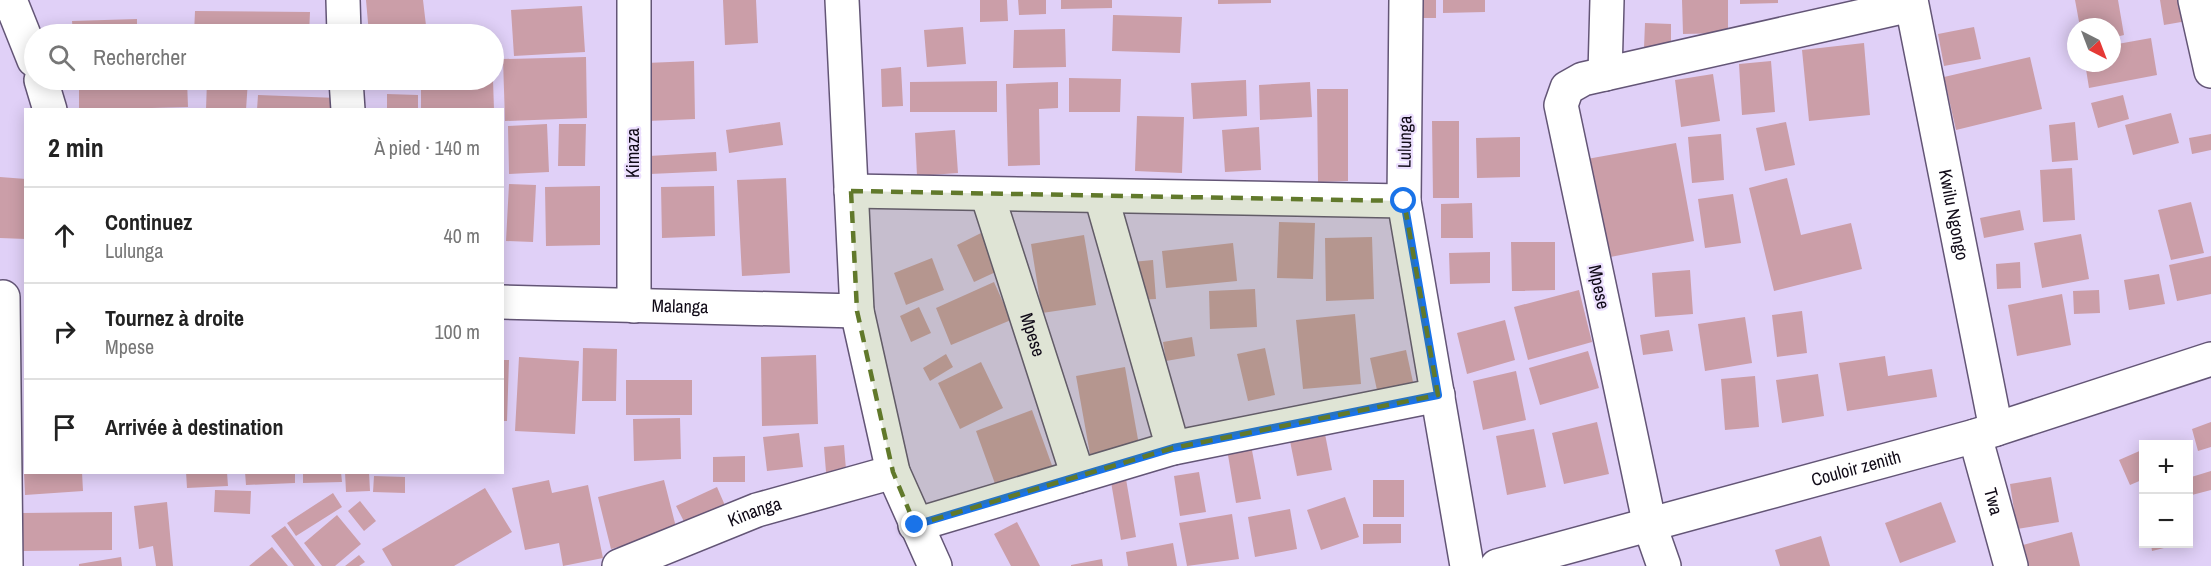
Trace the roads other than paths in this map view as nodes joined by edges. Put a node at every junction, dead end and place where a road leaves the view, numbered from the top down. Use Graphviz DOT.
graph roads {
  1 [pos="10,0"];
  2 [pos="343,0"];
  3 [pos="634,0"];
  4 [pos="842,0"];
  5 [pos="1406,0"];
  6 [pos="1607,0"];
  7 [pos="2195,0"];
  8 [pos="1911,2"];
  9 [pos="344,24"];
  10 [pos="24,35"];
  11 [pos="2211,71"];
  12 [pos="1605,74"];
  13 [pos="44,90"];
  14 [pos="347,90"];
  15 [pos="49,108"];
  16 [pos="348,108"];
  17 [pos="851,191"];
  18 [pos="987,194"];
  19 [pos="1101,196"];
  20 [pos="1404,201"];
  21 [pos="10,297"];
  22 [pos="504,302"];
  23 [pos="634,306"];
  24 [pos="857,311"];
  25 [pos="2211,359"];
  26 [pos="1438,395"];
  27 [pos="1986,432"];
  28 [pos="1173,448"];
  29 [pos="893,472"];
  30 [pos="1078,476"];
  31 [pos="915,525"];
  32 [pos="1650,526"];
  33 [pos="6,566"];
  34 [pos="619,566"];
  35 [pos="934,566"];
  36 [pos="1467,566"];
  37 [pos="1497,566"];
  38 [pos="1664,566"];
  39 [pos="2010,566"];
  1 -- 10 [label="street"];
  2 -- 9 [label="street"];
  3 -- 23 [label="street, Kimaza"];
  4 -- 17 [label="street"];
  5 -- 20 [label="street, Lulunga"];
  6 -- 12 [label="street"];
  7 -- 11 [label="street"];
  8 -- 12 [label="street, Mpese"];
  8 -- 27 [label="street, Kwilu Ngongo"];
  12 -- 32 [label="street, Mpese"];
  13 -- 15 [label="street"];
  14 -- 16 [label="street"];
  17 -- 18 [label="street"];
  17 -- 24 [label="street"];
  18 -- 19 [label="street"];
  18 -- 30 [label="street, Mpese"];
  19 -- 20 [label="street"];
  19 -- 28 [label="street"];
  20 -- 26 [label="street, Lulunga"];
  21 -- 33 [label="street"];
  22 -- 23 [label="street, Malanga"];
  23 -- 24 [label="street, Malanga"];
  24 -- 29 [label="street"];
  25 -- 27 [label="street, Couloir zenith"];
  26 -- 28 [label="street"];
  26 -- 36 [label="street, Lulunga"];
  27 -- 32 [label="street, Couloir zenith"];
  27 -- 39 [label="street, Twa"];
  28 -- 30 [label="street"];
  29 -- 31 [label="street"];
  29 -- 34 [label="street, Kinanga"];
  30 -- 31 [label="street"];
  31 -- 35 [label="street"];
  32 -- 37 [label="street, Couloir zenith"];
  32 -- 38 [label="street"];
}
